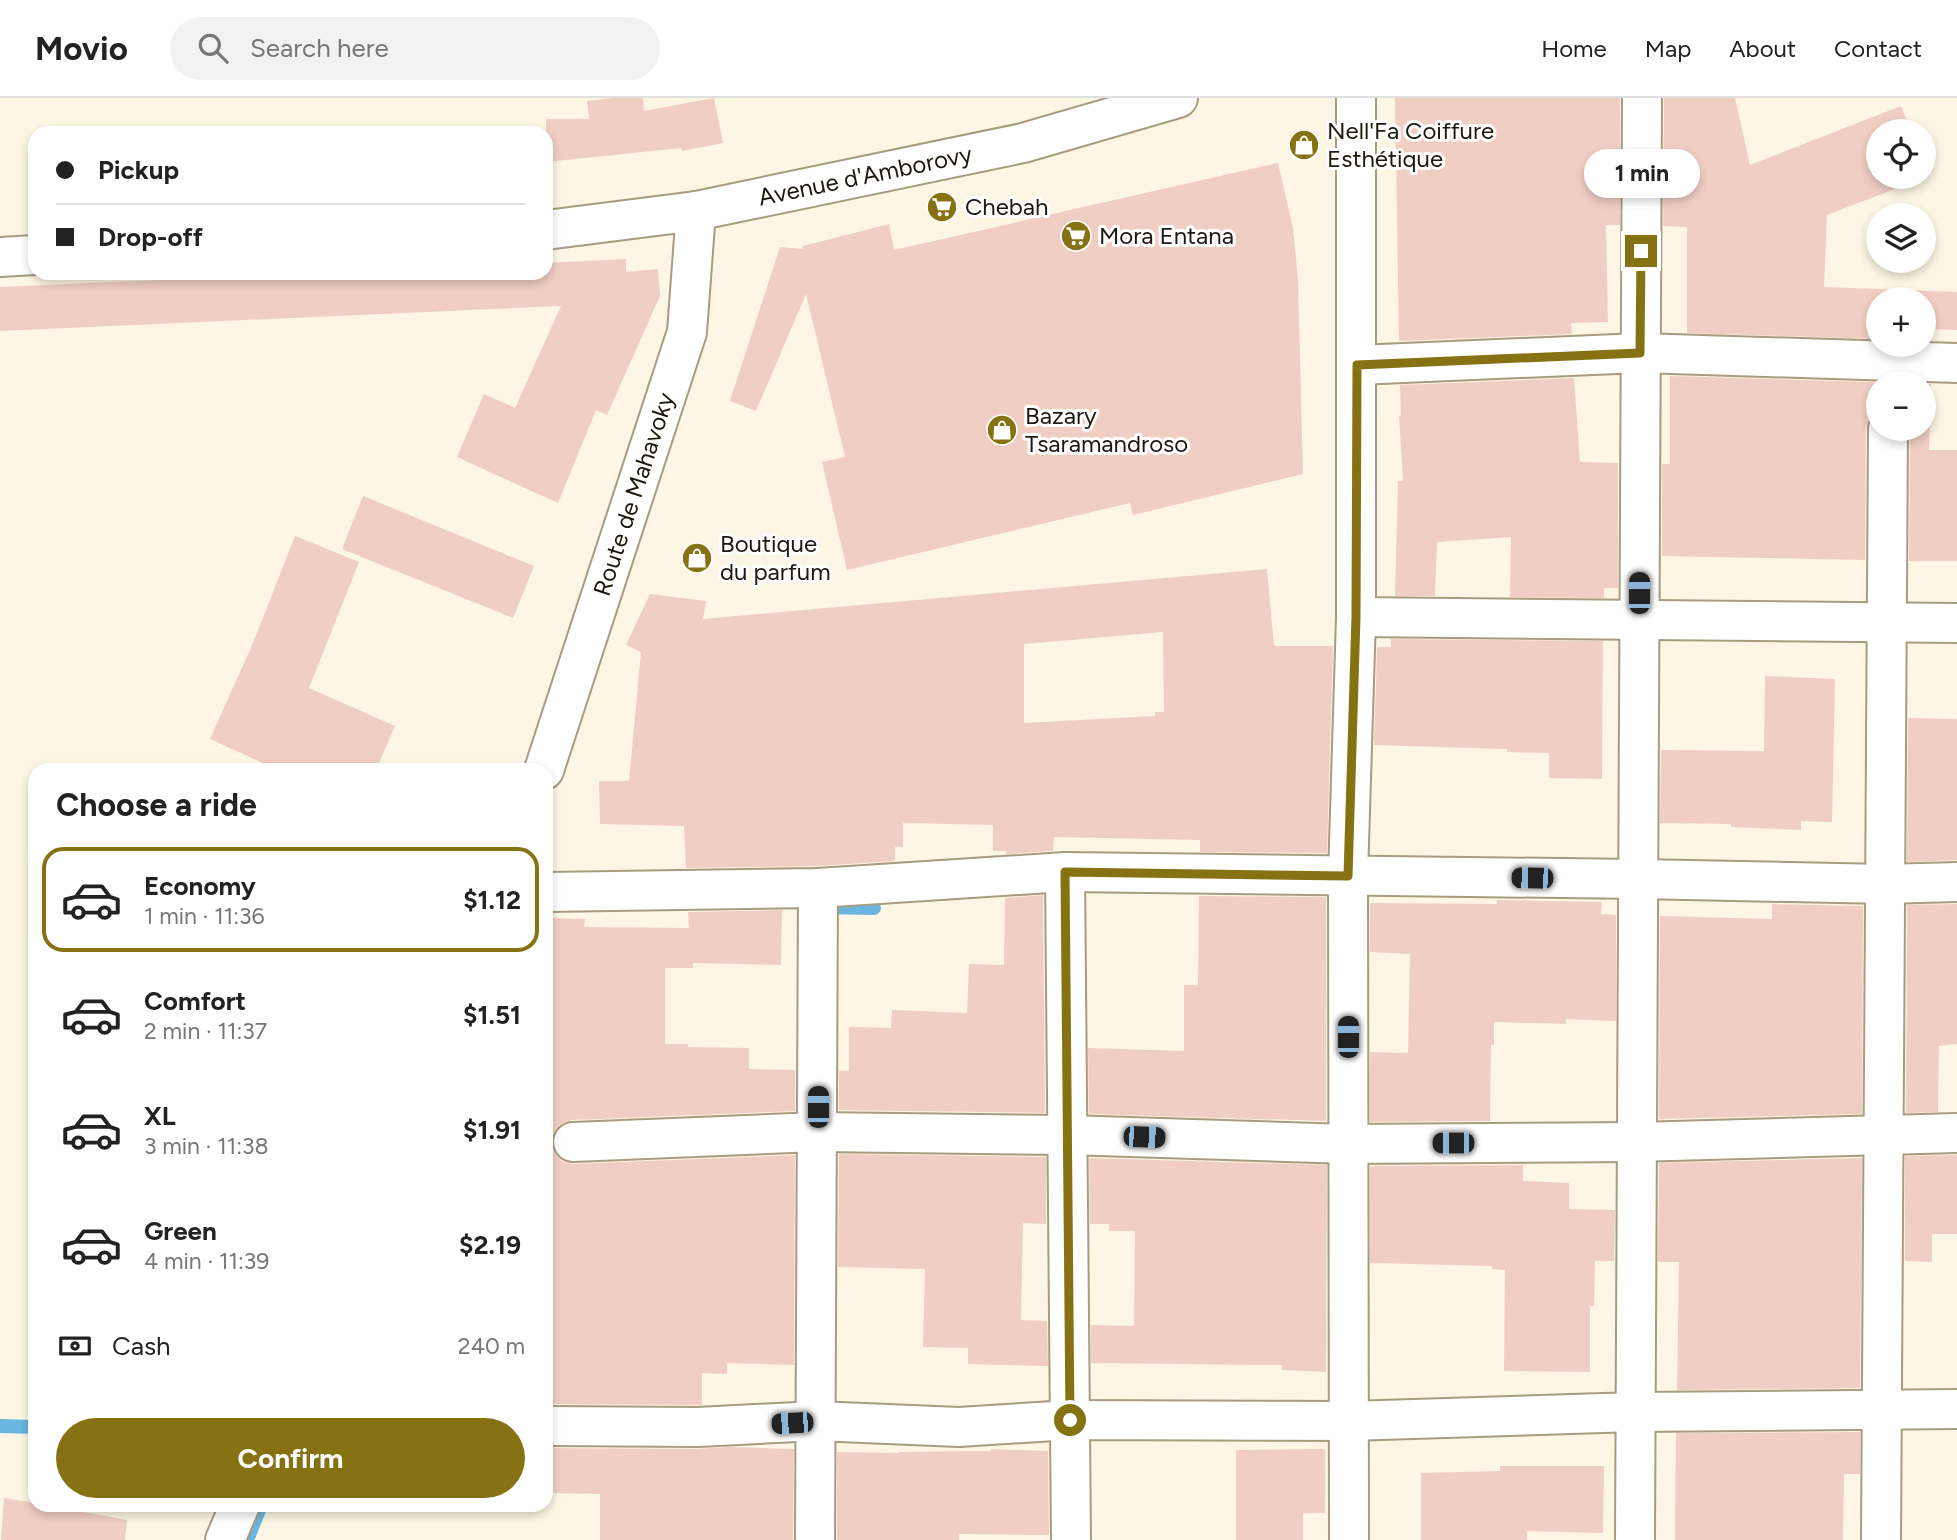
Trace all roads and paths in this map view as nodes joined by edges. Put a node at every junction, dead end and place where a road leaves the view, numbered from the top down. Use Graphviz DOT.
graph roads {
  1 [pos="1178,98"];
  2 [pos="1356,98"];
  3 [pos="1642,98"];
  4 [pos="696,211"];
  5 [pos="553,229"];
  6 [pos="28,255"];
  7 [pos="0,257"];
  8 [pos="1640,353"];
  9 [pos="1957,363"];
  10 [pos="1357,365"];
  11 [pos="1876,371"];
  12 [pos="1897,371"];
  13 [pos="1888,441"];
  14 [pos="1356,617"];
  15 [pos="1639,620"];
  16 [pos="1887,622"];
  17 [pos="1957,623"];
  18 [pos="546,763"];
  19 [pos="1065,872"];
  20 [pos="1348,876"];
  21 [pos="1638,879"];
  22 [pos="1957,882"];
  23 [pos="1885,884"];
  24 [pos="818,888"];
  25 [pos="553,892"];
  26 [pos="817,1132"];
  27 [pos="1957,1133"];
  28 [pos="1884,1134"];
  29 [pos="1067,1135"];
  30 [pos="573,1142"];
  31 [pos="1636,1142"];
  32 [pos="1348,1144"];
  33 [pos="1882,1409"];
  34 [pos="1957,1409"];
  35 [pos="1635,1412"];
  36 [pos="1070,1420"];
  37 [pos="1349,1421"];
  38 [pos="816,1422"];
  39 [pos="553,1426"];
  40 [pos="237,1512"];
  41 [pos="225,1540"];
  42 [pos="815,1540"];
  43 [pos="1071,1540"];
  44 [pos="1349,1540"];
  45 [pos="1635,1540"];
  46 [pos="1881,1540"];
  1 -- 4 [label="street, Avenue d'Amborovy"];
  2 -- 10 [label="street"];
  3 -- 8 [label="street"];
  4 -- 5 [label="street, Avenue d'Amborovy"];
  4 -- 18 [label="street, Route de Mahavoky"];
  6 -- 7 [label="street"];
  8 -- 10 [label="street"];
  8 -- 11 [label="street"];
  8 -- 15 [label="street"];
  9 -- 12 [label="street"];
  10 -- 14 [label="street"];
  13 -- 16 [label="street"];
  14 -- 15 [label="street"];
  14 -- 20 [label="street"];
  15 -- 16 [label="street"];
  15 -- 21 [label="street"];
  16 -- 17 [label="street"];
  16 -- 23 [label="street"];
  19 -- 20 [label="street"];
  19 -- 24 [label="street"];
  19 -- 29 [label="street"];
  20 -- 21 [label="street"];
  20 -- 32 [label="street"];
  21 -- 23 [label="street"];
  21 -- 31 [label="street"];
  22 -- 23 [label="street"];
  23 -- 28 [label="street"];
  24 -- 25 [label="street"];
  24 -- 26 [label="street"];
  26 -- 29 [label="street"];
  26 -- 30 [label="street"];
  26 -- 38 [label="street"];
  27 -- 28 [label="street"];
  28 -- 31 [label="street"];
  28 -- 33 [label="street"];
  29 -- 32 [label="street"];
  29 -- 36 [label="street"];
  31 -- 32 [label="street"];
  31 -- 35 [label="street"];
  32 -- 37 [label="street"];
  33 -- 34 [label="street"];
  33 -- 35 [label="street"];
  33 -- 46 [label="street"];
  35 -- 37 [label="street"];
  35 -- 45 [label="street"];
  36 -- 37 [label="street"];
  36 -- 38 [label="street"];
  36 -- 43 [label="street"];
  37 -- 44 [label="street"];
  38 -- 39 [label="street"];
  38 -- 42 [label="street"];
  40 -- 41 [label="street"];
}
